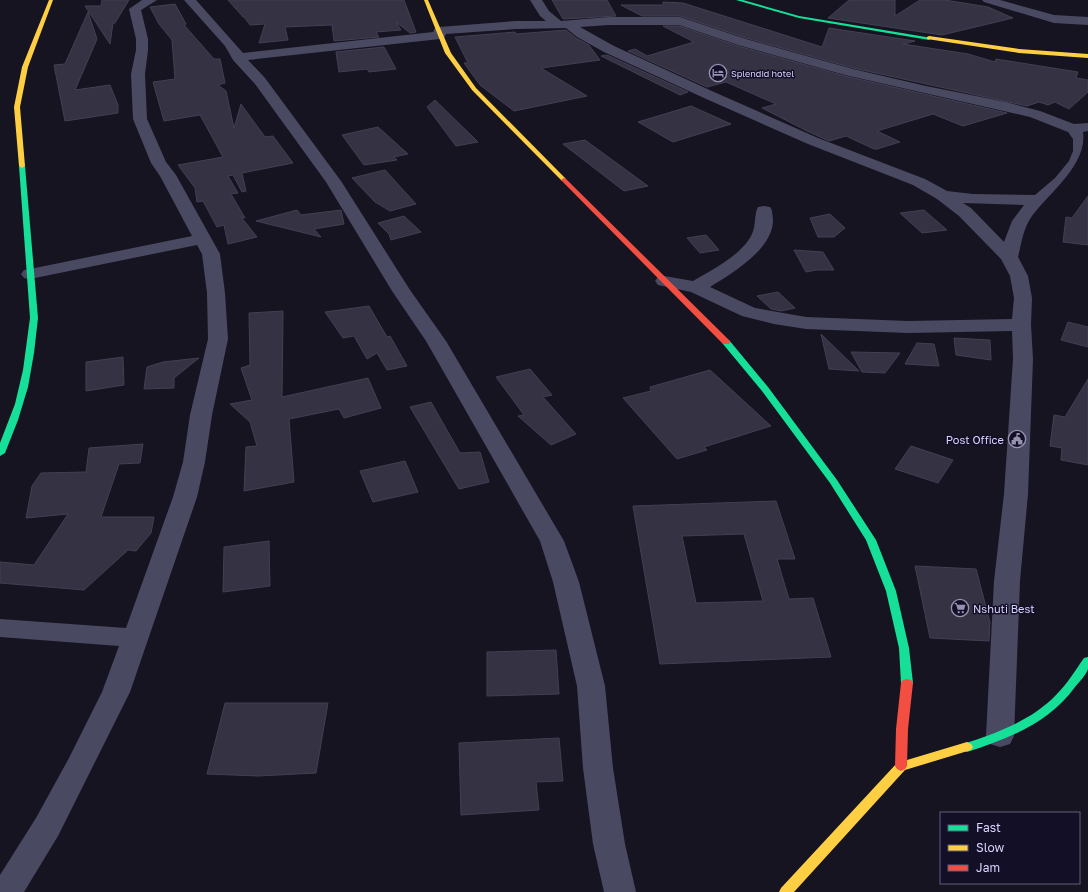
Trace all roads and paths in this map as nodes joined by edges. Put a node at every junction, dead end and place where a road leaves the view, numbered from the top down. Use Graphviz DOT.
graph roads {
  1 [pos="51,0"];
  2 [pos="151,0"];
  3 [pos="190,0"];
  4 [pos="426,0"];
  5 [pos="536,0"];
  6 [pos="738,0"];
  7 [pos="988,0"];
  8 [pos="1088,22"];
  9 [pos="564,24"];
  10 [pos="440,33"];
  11 [pos="238,56"];
  12 [pos="1088,56"];
  13 [pos="1080,128"];
  14 [pos="943,196"];
  15 [pos="1038,200"];
  16 [pos="764,212"];
  17 [pos="203,239"];
  18 [pos="1010,257"];
  19 [pos="30,274"];
  20 [pos="664,281"];
  21 [pos="696,287"];
  22 [pos="1021,325"];
  23 [pos="0,453"];
  24 [pos="0,628"];
  25 [pos="134,638"];
  26 [pos="1088,661"];
  27 [pos="1000,736"];
  28 [pos="901,766"];
  29 [pos="7,892"];
  30 [pos="620,892"];
  31 [pos="786,892"];
  1 -- 19 [label="main road"];
  2 -- 17 [label="street"];
  3 -- 11 [label="street"];
  4 -- 10 [label="main road"];
  5 -- 9 [label="street"];
  6 -- 12 [label="main road"];
  7 -- 8 [label="street"];
  9 -- 10 [label="street"];
  9 -- 13 [label="street"];
  9 -- 14 [label="street"];
  10 -- 11 [label="street"];
  10 -- 20 [label="main road"];
  11 -- 30 [label="street"];
  13 -- 15 [label="street"];
  14 -- 15 [label="street"];
  14 -- 18 [label="street"];
  15 -- 18 [label="street"];
  16 -- 21 [label="street"];
  17 -- 19 [label="street"];
  17 -- 25 [label="street"];
  18 -- 22 [label="street"];
  19 -- 23 [label="main road"];
  20 -- 21 [label="street"];
  20 -- 28 [label="main road"];
  21 -- 22 [label="street"];
  22 -- 27 [label="street"];
  24 -- 25 [label="street"];
  25 -- 29 [label="street"];
  26 -- 27 [label="main road"];
  27 -- 28 [label="main road"];
  28 -- 31 [label="main road"];
}
